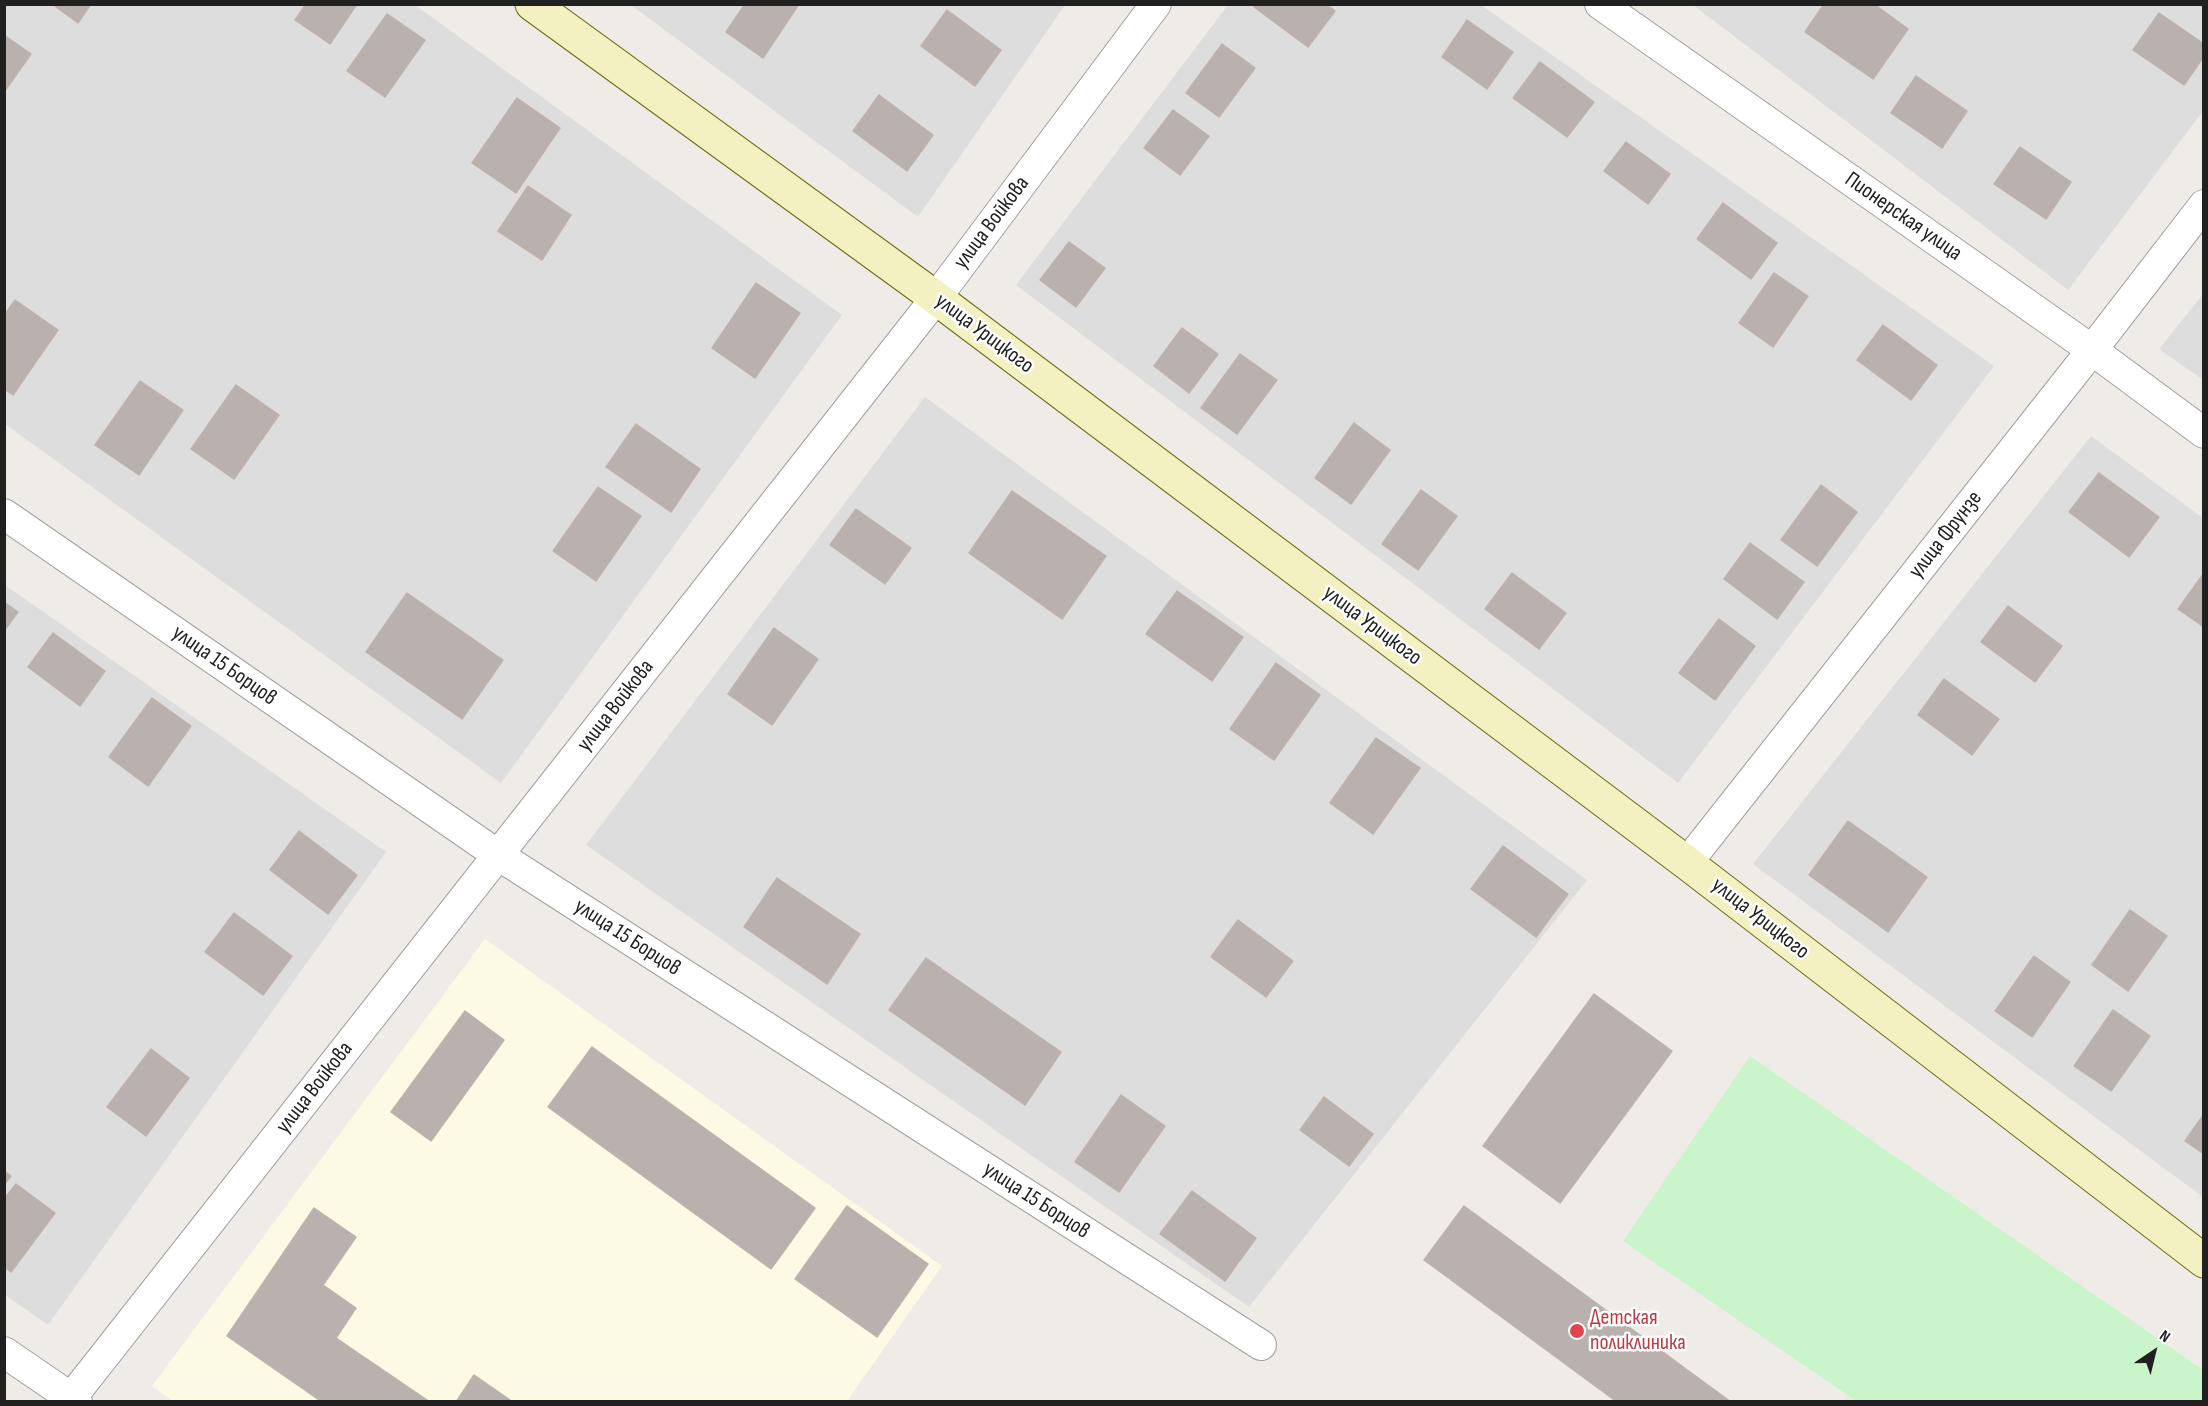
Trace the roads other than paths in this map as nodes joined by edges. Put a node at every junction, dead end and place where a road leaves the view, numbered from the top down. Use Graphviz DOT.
graph roads {
  1 [pos="532,4"];
  2 [pos="1156,4"];
  3 [pos="1600,4"];
  4 [pos="2204,205"];
  5 [pos="936,298"];
  6 [pos="2092,350"];
  7 [pos="2204,433"];
  8 [pos="4,514"];
  9 [pos="498,855"];
  10 [pos="1687,863"];
  11 [pos="2204,1261"];
  12 [pos="1261,1346"];
  13 [pos="4,1352"];
  14 [pos="72,1400"];
  1 -- 5 [label="street, улица Урицкого"];
  2 -- 5 [label="street, улица Войкова"];
  3 -- 6 [label="street, Пионерская улица"];
  4 -- 6 [label="street, улица Фрунзе"];
  5 -- 9 [label="street, улица Войкова"];
  5 -- 10 [label="street, улица Урицкого"];
  6 -- 7 [label="street, Пионерская улица"];
  6 -- 10 [label="street, улица Фрунзе"];
  8 -- 9 [label="street, улица 15 Борцов"];
  9 -- 12 [label="street, улица 15 Борцов"];
  9 -- 14 [label="street, улица Войкова"];
  10 -- 11 [label="street, улица Урицкого"];
  13 -- 14 [label="street"];
}
